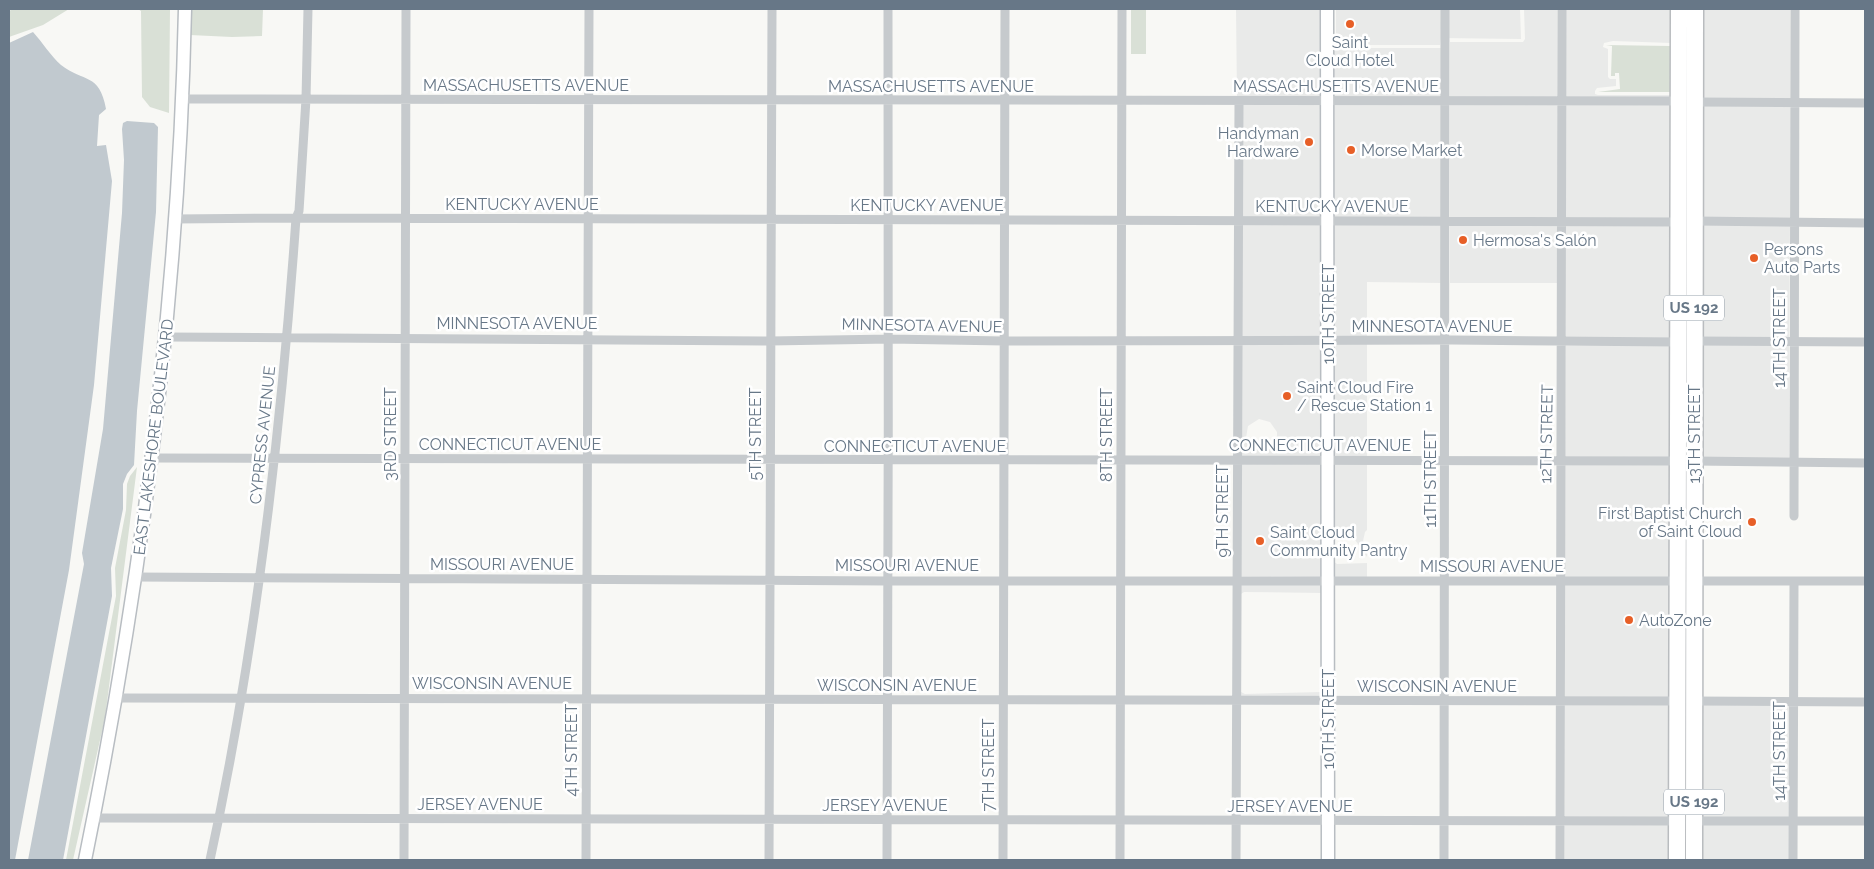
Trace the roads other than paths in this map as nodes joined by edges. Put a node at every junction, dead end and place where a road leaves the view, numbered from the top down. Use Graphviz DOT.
graph roads {
  1 [pos="185,9"];
  2 [pos="308,9"];
  3 [pos="406,9"];
  4 [pos="589,9"];
  5 [pos="772,9"];
  6 [pos="888,9"];
  7 [pos="1005,9"];
  8 [pos="1122,9"];
  9 [pos="1327,9"];
  10 [pos="1445,9"];
  11 [pos="1562,9"];
  12 [pos="1679,9"];
  13 [pos="1695,9"];
  14 [pos="1795,9"];
  15 [pos="306,99"];
  16 [pos="183,100"];
  17 [pos="406,100"];
  18 [pos="590,100"];
  19 [pos="889,100"];
  20 [pos="772,101"];
  21 [pos="1005,101"];
  22 [pos="1122,101"];
  23 [pos="1239,101"];
  24 [pos="1328,101"];
  25 [pos="1446,101"];
  26 [pos="1562,101"];
  27 [pos="1687,102"];
  28 [pos="1795,103"];
  29 [pos="1865,103"];
  30 [pos="296,218"];
  31 [pos="175,219"];
  32 [pos="405,219"];
  33 [pos="589,219"];
  34 [pos="771,220"];
  35 [pos="889,220"];
  36 [pos="1004,220"];
  37 [pos="1122,221"];
  38 [pos="1238,221"];
  39 [pos="1328,221"];
  40 [pos="1446,221"];
  41 [pos="1562,222"];
  42 [pos="1687,222"];
  43 [pos="1794,222"];
  44 [pos="1865,223"];
  45 [pos="166,337"];
  46 [pos="287,337"];
  47 [pos="405,338"];
  48 [pos="588,338"];
  49 [pos="890,339"];
  50 [pos="770,340"];
  51 [pos="1446,340"];
  52 [pos="1004,341"];
  53 [pos="1121,341"];
  54 [pos="1238,341"];
  55 [pos="1328,341"];
  56 [pos="1793,341"];
  57 [pos="1562,342"];
  58 [pos="1687,342"];
  59 [pos="1865,342"];
  60 [pos="152,458"];
  61 [pos="275,458"];
  62 [pos="588,458"];
  63 [pos="405,459"];
  64 [pos="770,460"];
  65 [pos="888,460"];
  66 [pos="1237,460"];
  67 [pos="1445,460"];
  68 [pos="1004,461"];
  69 [pos="1121,461"];
  70 [pos="1328,461"];
  71 [pos="1561,461"];
  72 [pos="1686,461"];
  73 [pos="1794,462"];
  74 [pos="1865,463"];
  75 [pos="1794,516"];
  76 [pos="135,577"];
  77 [pos="261,578"];
  78 [pos="404,579"];
  79 [pos="587,579"];
  80 [pos="770,580"];
  81 [pos="1004,580"];
  82 [pos="1121,580"];
  83 [pos="1237,580"];
  84 [pos="887,581"];
  85 [pos="1328,581"];
  86 [pos="1445,581"];
  87 [pos="1686,581"];
  88 [pos="1561,582"];
  89 [pos="1794,582"];
  90 [pos="1865,582"];
  91 [pos="116,698"];
  92 [pos="241,698"];
  93 [pos="404,698"];
  94 [pos="586,699"];
  95 [pos="770,700"];
  96 [pos="1003,700"];
  97 [pos="887,701"];
  98 [pos="1120,701"];
  99 [pos="1237,701"];
  100 [pos="1328,701"];
  101 [pos="1445,701"];
  102 [pos="1686,701"];
  103 [pos="1561,702"];
  104 [pos="1794,702"];
  105 [pos="1865,702"];
  106 [pos="93,818"];
  107 [pos="220,819"];
  108 [pos="404,819"];
  109 [pos="586,819"];
  110 [pos="769,820"];
  111 [pos="1003,820"];
  112 [pos="1793,820"];
  113 [pos="887,821"];
  114 [pos="1120,821"];
  115 [pos="1236,821"];
  116 [pos="1328,821"];
  117 [pos="1445,821"];
  118 [pos="1560,821"];
  119 [pos="1686,821"];
  120 [pos="1865,821"];
  121 [pos="85,860"];
  122 [pos="210,860"];
  123 [pos="404,860"];
  124 [pos="586,860"];
  125 [pos="769,860"];
  126 [pos="887,860"];
  127 [pos="1003,860"];
  128 [pos="1120,860"];
  129 [pos="1236,860"];
  130 [pos="1328,860"];
  131 [pos="1444,860"];
  132 [pos="1560,860"];
  133 [pos="1678,860"];
  134 [pos="1694,860"];
  135 [pos="1793,860"];
  1 -- 16 [label="street, EAST LAKESHORE BOULEVARD"];
  2 -- 15 [label="street, CYPRESS AVENUE"];
  3 -- 17 [label="street, 3RD STREET"];
  4 -- 18 [label="street, 4TH STREET"];
  5 -- 20 [label="street, 5TH STREET"];
  6 -- 19 [label="street"];
  7 -- 21 [label="street, 7TH STREET"];
  8 -- 22 [label="street, 8TH STREET"];
  9 -- 24 [label="street, 10TH STREET"];
  10 -- 25 [label="street, 11TH STREET"];
  11 -- 26 [label="street, 12TH STREET"];
  12 -- 27 [label="highway"];
  13 -- 27 [label="highway"];
  14 -- 28 [label="street, 14TH STREET"];
  15 -- 16 [label="street, MASSACHUSETTS AVENUE"];
  15 -- 17 [label="street, MASSACHUSETTS AVENUE"];
  15 -- 30 [label="street, CYPRESS AVENUE"];
  16 -- 31 [label="street, EAST LAKESHORE BOULEVARD"];
  17 -- 18 [label="street, MASSACHUSETTS AVENUE"];
  17 -- 32 [label="street, 3RD STREET"];
  18 -- 20 [label="street, MASSACHUSETTS AVENUE"];
  18 -- 33 [label="street, 4TH STREET"];
  19 -- 20 [label="street, MASSACHUSETTS AVENUE"];
  19 -- 21 [label="street, MASSACHUSETTS AVENUE"];
  19 -- 35 [label="street"];
  20 -- 34 [label="street, 5TH STREET"];
  21 -- 22 [label="street, MASSACHUSETTS AVENUE"];
  21 -- 36 [label="street, 7TH STREET"];
  22 -- 23 [label="street, MASSACHUSETTS AVENUE"];
  22 -- 37 [label="street, 8TH STREET"];
  23 -- 24 [label="street, MASSACHUSETTS AVENUE"];
  23 -- 38 [label="street, 9TH STREET"];
  24 -- 25 [label="street, MASSACHUSETTS AVENUE"];
  24 -- 39 [label="street, 10TH STREET"];
  25 -- 26 [label="street, MASSACHUSETTS AVENUE"];
  25 -- 40 [label="street, 11TH STREET"];
  26 -- 27 [label="street, MASSACHUSETTS AVENUE"];
  26 -- 41 [label="street, 12TH STREET"];
  27 -- 28 [label="street, MASSACHUSETTS AVENUE"];
  27 -- 42 [label="highway"];
  28 -- 29 [label="street, MASSACHUSETTS AVENUE"];
  28 -- 43 [label="street, 14TH STREET"];
  30 -- 31 [label="street, KENTUCKY AVENUE"];
  30 -- 32 [label="street, KENTUCKY AVENUE"];
  30 -- 46 [label="street, CYPRESS AVENUE"];
  31 -- 45 [label="street, EAST LAKESHORE BOULEVARD"];
  32 -- 33 [label="street, KENTUCKY AVENUE"];
  32 -- 47 [label="street, 3RD STREET"];
  33 -- 34 [label="street, KENTUCKY AVENUE"];
  33 -- 48 [label="street, 4TH STREET"];
  34 -- 35 [label="street, KENTUCKY AVENUE"];
  34 -- 50 [label="street, 5TH STREET"];
  35 -- 36 [label="street, KENTUCKY AVENUE"];
  35 -- 49 [label="street"];
  36 -- 37 [label="street, KENTUCKY AVENUE"];
  36 -- 52 [label="street, 7TH STREET"];
  37 -- 38 [label="street, KENTUCKY AVENUE"];
  37 -- 53 [label="street, 8TH STREET"];
  38 -- 39 [label="street, KENTUCKY AVENUE"];
  38 -- 54 [label="street, 9TH STREET"];
  39 -- 40 [label="street, KENTUCKY AVENUE"];
  39 -- 55 [label="street, 10TH STREET"];
  40 -- 41 [label="street, KENTUCKY AVENUE"];
  40 -- 51 [label="street, 11TH STREET"];
  41 -- 42 [label="street, KENTUCKY AVENUE"];
  41 -- 57 [label="street, 12TH STREET"];
  42 -- 43 [label="street, KENTUCKY AVENUE"];
  42 -- 58 [label="highway, 13TH STREET / US 192"];
  42 -- 58 [label="highway, US 192"];
  43 -- 44 [label="street, KENTUCKY AVENUE"];
  43 -- 56 [label="street, 14TH STREET"];
  45 -- 46 [label="street, MINNESOTA AVENUE"];
  45 -- 60 [label="street, EAST LAKESHORE BOULEVARD"];
  46 -- 47 [label="street, MINNESOTA AVENUE"];
  46 -- 61 [label="street, CYPRESS AVENUE"];
  47 -- 48 [label="street, MINNESOTA AVENUE"];
  47 -- 63 [label="street, 3RD STREET"];
  48 -- 50 [label="street, MINNESOTA AVENUE"];
  48 -- 62 [label="street, 4TH STREET"];
  49 -- 50 [label="street, MINNESOTA AVENUE"];
  49 -- 52 [label="street, MINNESOTA AVENUE"];
  49 -- 65 [label="street"];
  50 -- 64 [label="street, 5TH STREET"];
  51 -- 55 [label="street, MINNESOTA AVENUE"];
  51 -- 57 [label="street, MINNESOTA AVENUE"];
  51 -- 67 [label="street, 11TH STREET"];
  52 -- 53 [label="street, MINNESOTA AVENUE"];
  52 -- 68 [label="street, 7TH STREET"];
  53 -- 54 [label="street, MINNESOTA AVENUE"];
  53 -- 69 [label="street, 8TH STREET"];
  54 -- 55 [label="street, MINNESOTA AVENUE"];
  54 -- 66 [label="street, 9TH STREET"];
  55 -- 70 [label="street, 10TH STREET"];
  56 -- 58 [label="street, MINNESOTA AVENUE"];
  56 -- 59 [label="street, MINNESOTA AVENUE"];
  56 -- 73 [label="street, 14TH STREET"];
  57 -- 58 [label="street, MINNESOTA AVENUE"];
  57 -- 71 [label="street, 12TH STREET"];
  58 -- 72 [label="highway, 13TH STREET / US 192"];
  58 -- 72 [label="highway, 13TH STREET / US 192"];
  60 -- 61 [label="street, CONNECTICUT AVENUE"];
  60 -- 76 [label="street, EAST LAKESHORE BOULEVARD"];
  61 -- 63 [label="street, CONNECTICUT AVENUE"];
  61 -- 77 [label="street, CYPRESS AVENUE"];
  62 -- 63 [label="street, CONNECTICUT AVENUE"];
  62 -- 64 [label="street, CONNECTICUT AVENUE"];
  62 -- 79 [label="street, 4TH STREET"];
  63 -- 78 [label="street, 3RD STREET"];
  64 -- 65 [label="street, CONNECTICUT AVENUE"];
  64 -- 80 [label="street, 5TH STREET"];
  65 -- 68 [label="street, CONNECTICUT AVENUE"];
  65 -- 84 [label="street"];
  66 -- 69 [label="street, CONNECTICUT AVENUE"];
  66 -- 70 [label="street, CONNECTICUT AVENUE"];
  66 -- 83 [label="street, 9TH STREET"];
  67 -- 70 [label="street, CONNECTICUT AVENUE"];
  67 -- 71 [label="street, CONNECTICUT AVENUE"];
  67 -- 86 [label="street, 11TH STREET"];
  68 -- 69 [label="street, CONNECTICUT AVENUE"];
  68 -- 81 [label="street, 7TH STREET"];
  69 -- 82 [label="street, 8TH STREET"];
  70 -- 85 [label="street, 10TH STREET"];
  71 -- 72 [label="street, CONNECTICUT AVENUE"];
  71 -- 88 [label="street, 12TH STREET"];
  72 -- 73 [label="street, CONNECTICUT AVENUE"];
  72 -- 87 [label="highway, 13TH STREET / US 192"];
  72 -- 87 [label="highway, 13TH STREET / US 192"];
  73 -- 74 [label="street, CONNECTICUT AVENUE"];
  73 -- 75 [label="street, 14TH STREET"];
  76 -- 77 [label="street, MISSOURI AVENUE"];
  76 -- 91 [label="street, EAST LAKESHORE BOULEVARD"];
  77 -- 78 [label="street, MISSOURI AVENUE"];
  77 -- 92 [label="street, CYPRESS AVENUE"];
  78 -- 79 [label="street, MISSOURI AVENUE"];
  78 -- 93 [label="street, 3RD STREET"];
  79 -- 80 [label="street, MISSOURI AVENUE"];
  79 -- 94 [label="street, 4TH STREET"];
  80 -- 84 [label="street, MISSOURI AVENUE"];
  80 -- 95 [label="street, 5TH STREET"];
  81 -- 82 [label="street, MISSOURI AVENUE"];
  81 -- 84 [label="street, MISSOURI AVENUE"];
  81 -- 96 [label="street, 7TH STREET"];
  82 -- 83 [label="street, MISSOURI AVENUE"];
  82 -- 98 [label="street, 8TH STREET"];
  83 -- 85 [label="street, MISSOURI AVENUE"];
  83 -- 99 [label="street, 9TH STREET"];
  84 -- 97 [label="street"];
  85 -- 86 [label="street, MISSOURI AVENUE"];
  85 -- 100 [label="street, 10TH STREET"];
  86 -- 88 [label="street, MISSOURI AVENUE"];
  86 -- 101 [label="street, 11TH STREET"];
  87 -- 88 [label="street, MISSOURI AVENUE"];
  87 -- 89 [label="street, MISSOURI AVENUE"];
  87 -- 102 [label="highway, 13TH STREET / US 192"];
  87 -- 102 [label="highway, 13TH STREET / US 192"];
  88 -- 103 [label="street, 12TH STREET"];
  89 -- 90 [label="street, MISSOURI AVENUE"];
  89 -- 104 [label="street, 14TH STREET"];
  91 -- 92 [label="street, WISCONSIN AVENUE"];
  91 -- 106 [label="street, EAST LAKESHORE BOULEVARD"];
  92 -- 93 [label="street, WISCONSIN AVENUE"];
  92 -- 107 [label="street, CYPRESS AVENUE"];
  93 -- 94 [label="street, WISCONSIN AVENUE"];
  93 -- 108 [label="street, 3RD STREET"];
  94 -- 95 [label="street, WISCONSIN AVENUE"];
  94 -- 109 [label="street, 4TH STREET"];
  95 -- 97 [label="street, WISCONSIN AVENUE"];
  95 -- 110 [label="street, 5TH STREET"];
  96 -- 97 [label="street, WISCONSIN AVENUE"];
  96 -- 98 [label="street, WISCONSIN AVENUE"];
  96 -- 111 [label="street, 7TH STREET"];
  97 -- 113 [label="street"];
  98 -- 99 [label="street, WISCONSIN AVENUE"];
  98 -- 114 [label="street, 8TH STREET"];
  99 -- 100 [label="street, WISCONSIN AVENUE"];
  99 -- 115 [label="street, 9TH STREET"];
  100 -- 101 [label="street, WISCONSIN AVENUE"];
  100 -- 116 [label="street, 10TH STREET"];
  101 -- 103 [label="street, WISCONSIN AVENUE"];
  101 -- 117 [label="street, 11TH STREET"];
  102 -- 103 [label="street, WISCONSIN AVENUE"];
  102 -- 104 [label="street, WISCONSIN AVENUE"];
  102 -- 119 [label="highway, 13TH STREET / US 192"];
  102 -- 119 [label="highway, 13TH STREET / US 192"];
  103 -- 118 [label="street, 12TH STREET"];
  104 -- 105 [label="street, WISCONSIN AVENUE"];
  104 -- 112 [label="street, 14TH STREET"];
  106 -- 107 [label="street, JERSEY AVENUE"];
  106 -- 121 [label="street, EAST LAKESHORE BOULEVARD"];
  107 -- 108 [label="street, JERSEY AVENUE"];
  107 -- 122 [label="street, CYPRESS AVENUE"];
  108 -- 109 [label="street, JERSEY AVENUE"];
  108 -- 123 [label="street, 3RD STREET"];
  109 -- 110 [label="street, JERSEY AVENUE"];
  109 -- 124 [label="street, 4TH STREET"];
  110 -- 113 [label="street, JERSEY AVENUE"];
  110 -- 125 [label="street, 5TH STREET"];
  111 -- 113 [label="street, JERSEY AVENUE"];
  111 -- 114 [label="street, JERSEY AVENUE"];
  111 -- 127 [label="street, 7TH STREET"];
  112 -- 119 [label="street, JERSEY AVENUE"];
  112 -- 120 [label="street, JERSEY AVENUE"];
  112 -- 135 [label="street, 14TH STREET"];
  113 -- 126 [label="street"];
  114 -- 115 [label="street, JERSEY AVENUE"];
  114 -- 128 [label="street, 8TH STREET"];
  115 -- 116 [label="street, JERSEY AVENUE"];
  115 -- 129 [label="street, 9TH STREET"];
  116 -- 117 [label="street, JERSEY AVENUE"];
  116 -- 130 [label="street, 10TH STREET"];
  117 -- 118 [label="street, JERSEY AVENUE"];
  117 -- 131 [label="street, 11TH STREET"];
  118 -- 119 [label="street, JERSEY AVENUE"];
  118 -- 132 [label="street, 12TH STREET"];
  119 -- 133 [label="highway, 13TH STREET / US 192"];
  119 -- 134 [label="highway, 13TH STREET / US 192"];
}
